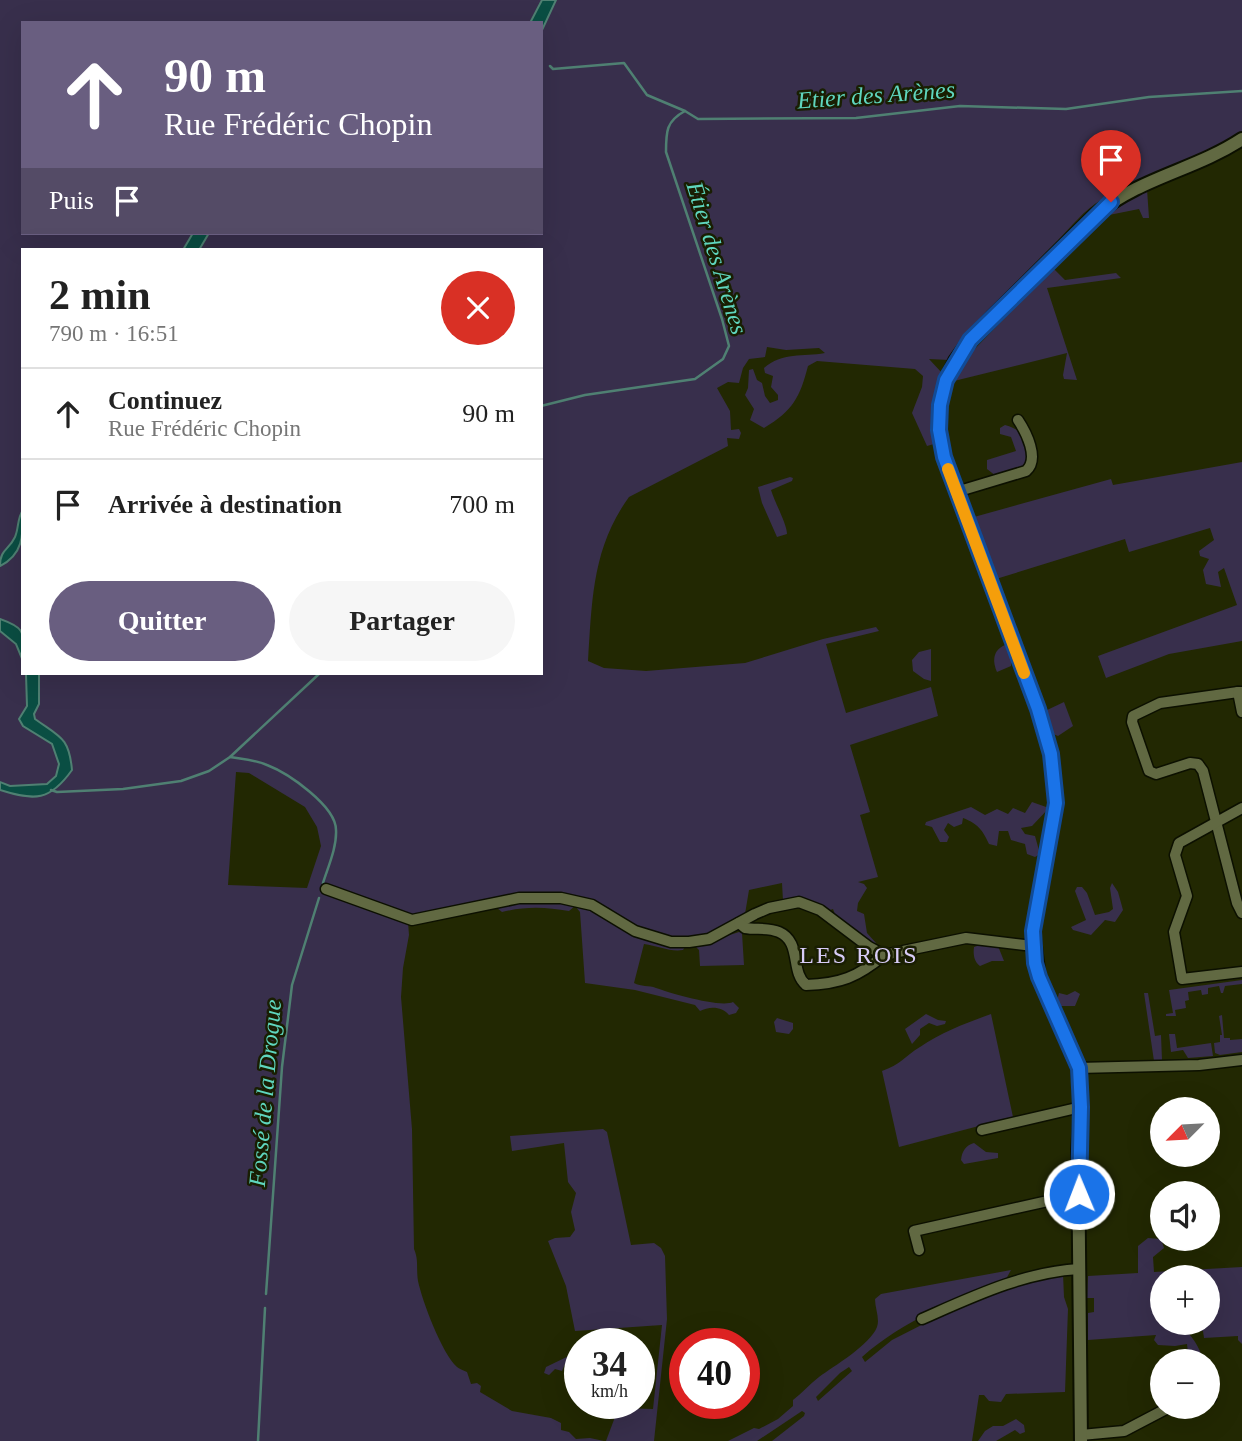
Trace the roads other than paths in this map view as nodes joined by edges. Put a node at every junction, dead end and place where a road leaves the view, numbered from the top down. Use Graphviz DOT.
graph roads {
  1 [pos="1242,139"];
  2 [pos="1018,420"];
  3 [pos="956,492"];
  4 [pos="1240,692"];
  5 [pos="1242,712"];
  6 [pos="1242,808"];
  7 [pos="1217,821"];
  8 [pos="326,889"];
  9 [pos="1242,913"];
  10 [pos="739,923"];
  11 [pos="1033,946"];
  12 [pos="884,955"];
  13 [pos="1242,972"];
  14 [pos="1242,1060"];
  15 [pos="1079,1068"];
  16 [pos="1081,1107"];
  17 [pos="982,1130"];
  18 [pos="1079,1194"];
  19 [pos="919,1250"];
  20 [pos="1079,1269"];
  21 [pos="922,1319"];
  22 [pos="1150,1417"];
  23 [pos="1081,1438"];
  1 -- 3 [label="street"];
  2 -- 3 [label="street"];
  3 -- 11 [label="street"];
  4 -- 5 [label="street"];
  4 -- 7 [label="street"];
  6 -- 7 [label="street"];
  7 -- 9 [label="street"];
  7 -- 13 [label="street"];
  8 -- 10 [label="street"];
  10 -- 12 [label="street"];
  10 -- 12 [label="street"];
  11 -- 12 [label="street"];
  11 -- 15 [label="street"];
  14 -- 15 [label="street"];
  15 -- 16 [label="street"];
  16 -- 17 [label="street"];
  16 -- 18 [label="street"];
  18 -- 19 [label="street"];
  18 -- 20 [label="street"];
  20 -- 21 [label="street"];
  20 -- 23 [label="street"];
  22 -- 23 [label="street"];
}
